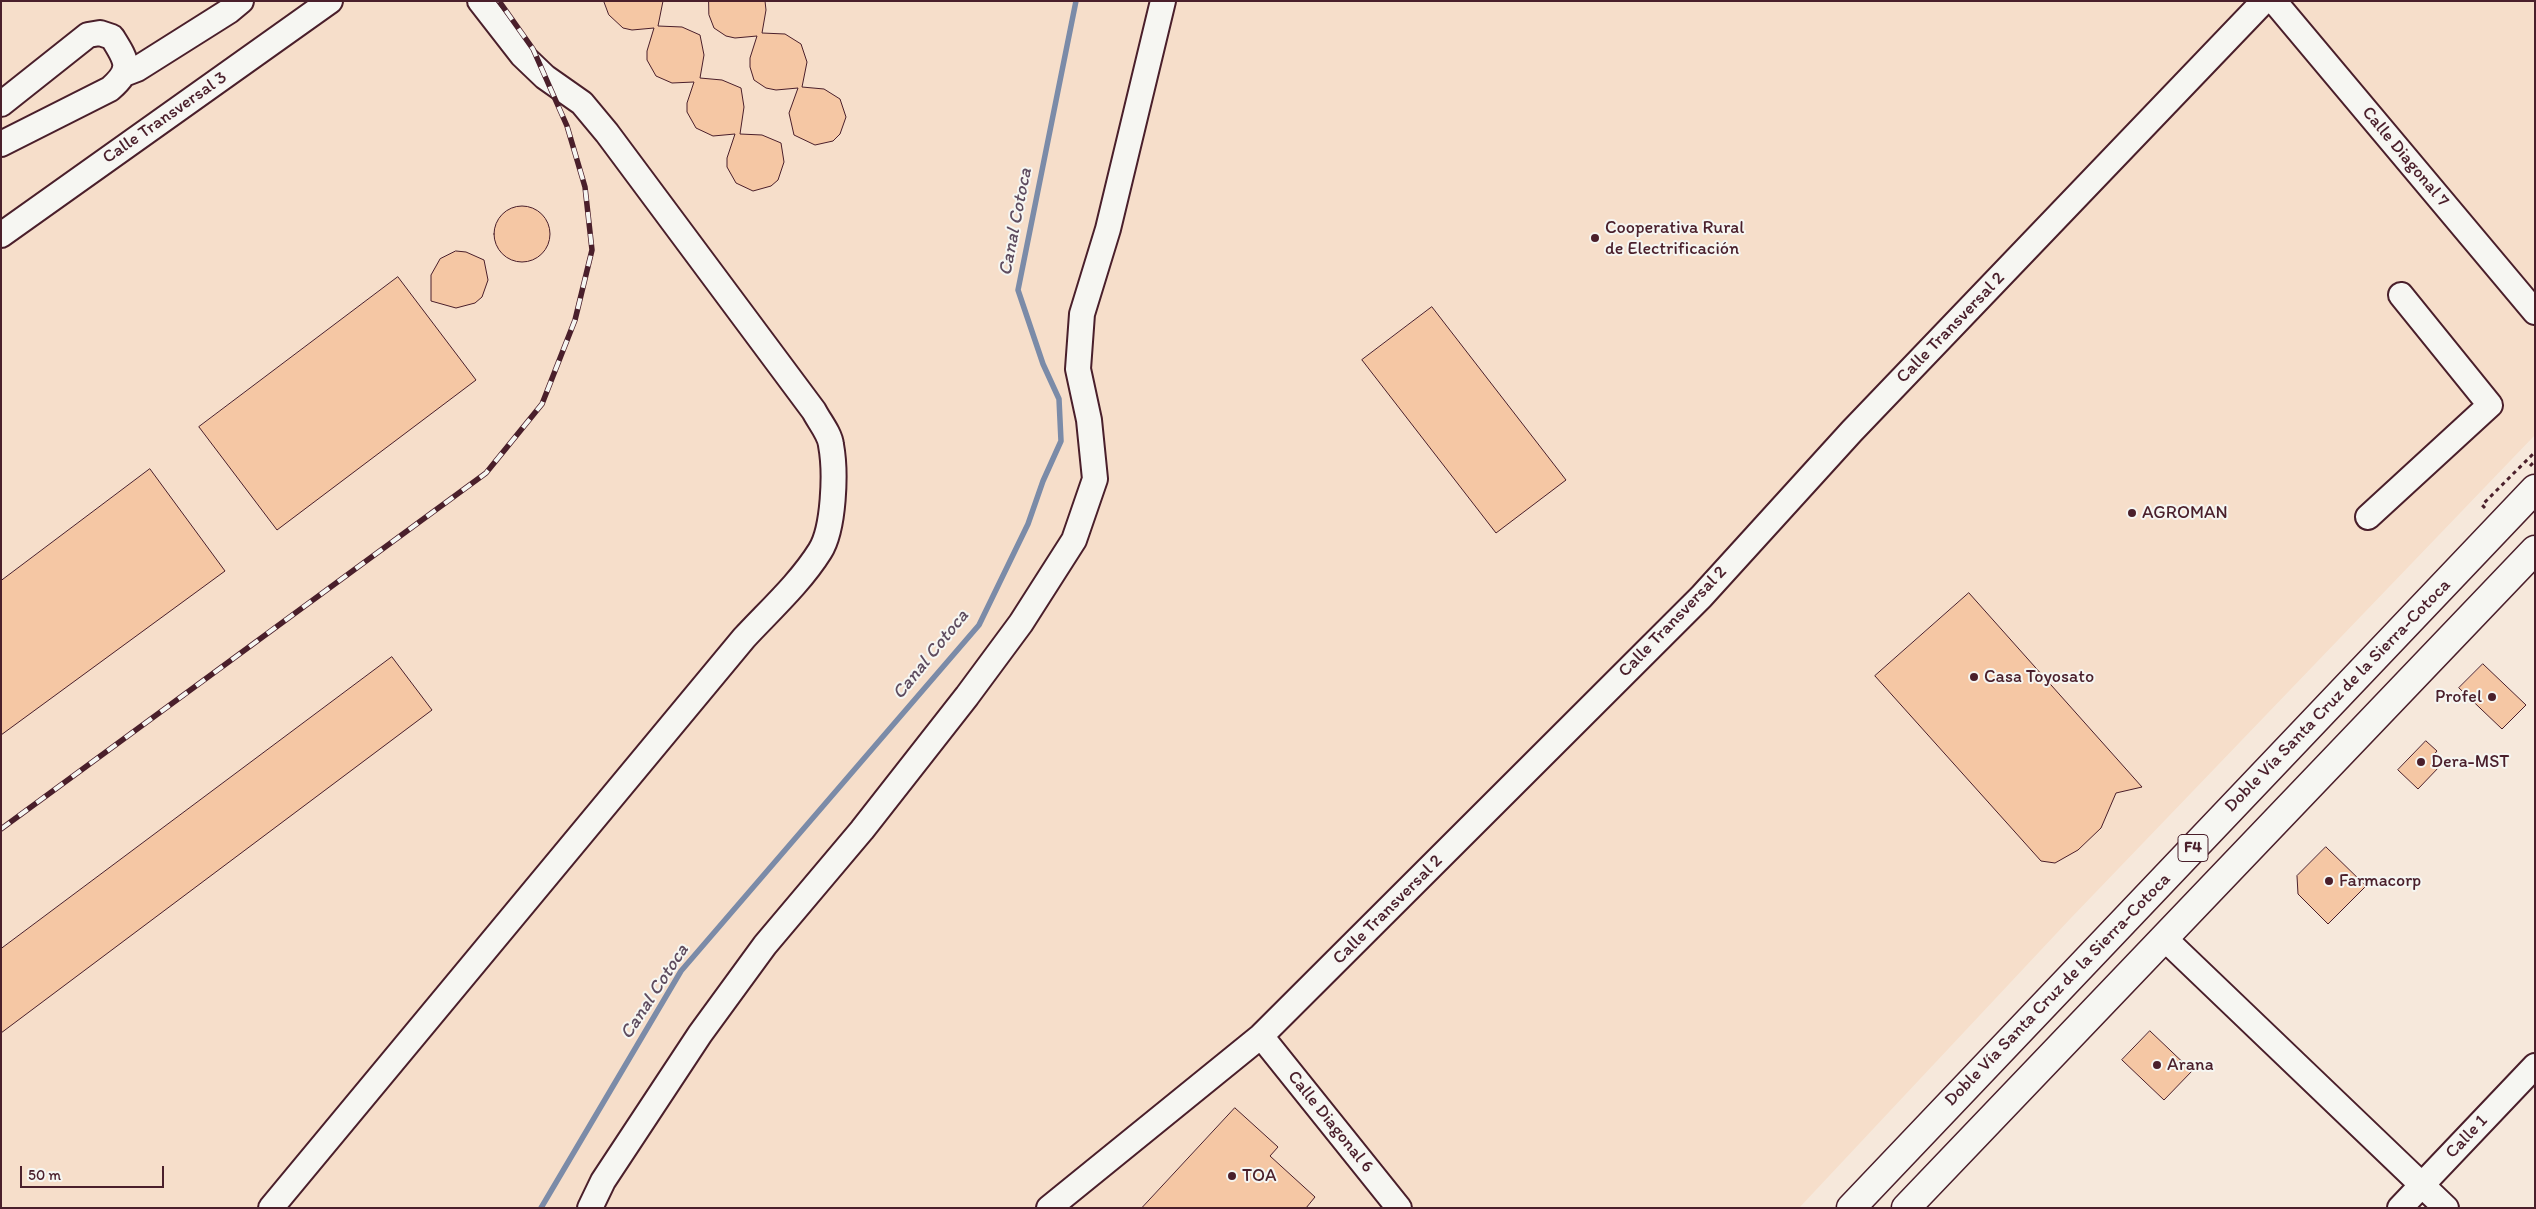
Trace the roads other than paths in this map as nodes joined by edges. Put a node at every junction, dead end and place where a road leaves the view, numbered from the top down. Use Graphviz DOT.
graph roads {
  1 [pos="241,1"];
  2 [pos="330,1"];
  3 [pos="480,1"];
  4 [pos="1163,1"];
  5 [pos="2264,1"];
  6 [pos="2274,1"];
  7 [pos="124,74"];
  8 [pos="1,104"];
  9 [pos="1,144"];
  10 [pos="1,235"];
  11 [pos="2401,295"];
  12 [pos="2535,312"];
  13 [pos="2535,489"];
  14 [pos="2368,517"];
  15 [pos="2535,550"];
  16 [pos="2164,938"];
  17 [pos="1261,1036"];
  18 [pos="2535,1066"];
  19 [pos="2422,1185"];
  20 [pos="270,1208"];
  21 [pos="590,1208"];
  22 [pos="1049,1208"];
  23 [pos="1399,1208"];
  24 [pos="1851,1208"];
  25 [pos="1906,1208"];
  26 [pos="2400,1208"];
  27 [pos="2446,1208"];
  1 -- 7 [label="street"];
  2 -- 10 [label="street, Calle Transversal 3"];
  3 -- 20 [label="street"];
  4 -- 21 [label="street"];
  5 -- 17 [label="street, Calle Transversal 2"];
  6 -- 12 [label="street, Calle Diagonal 7"];
  7 -- 8 [label="street"];
  7 -- 9 [label="street"];
  11 -- 14 [label="street"];
  13 -- 24 [label="highway, Doble Vía Santa Cruz de la Sierra-Cotoca / F4"];
  15 -- 16 [label="highway, F4"];
  16 -- 19 [label="street"];
  16 -- 25 [label="highway, F4"];
  17 -- 22 [label="street, Calle Transversal 2"];
  17 -- 23 [label="street, Calle Diagonal 6"];
  18 -- 19 [label="street, Calle 1"];
  19 -- 26 [label="street, Calle 1"];
  19 -- 27 [label="street"];
}
